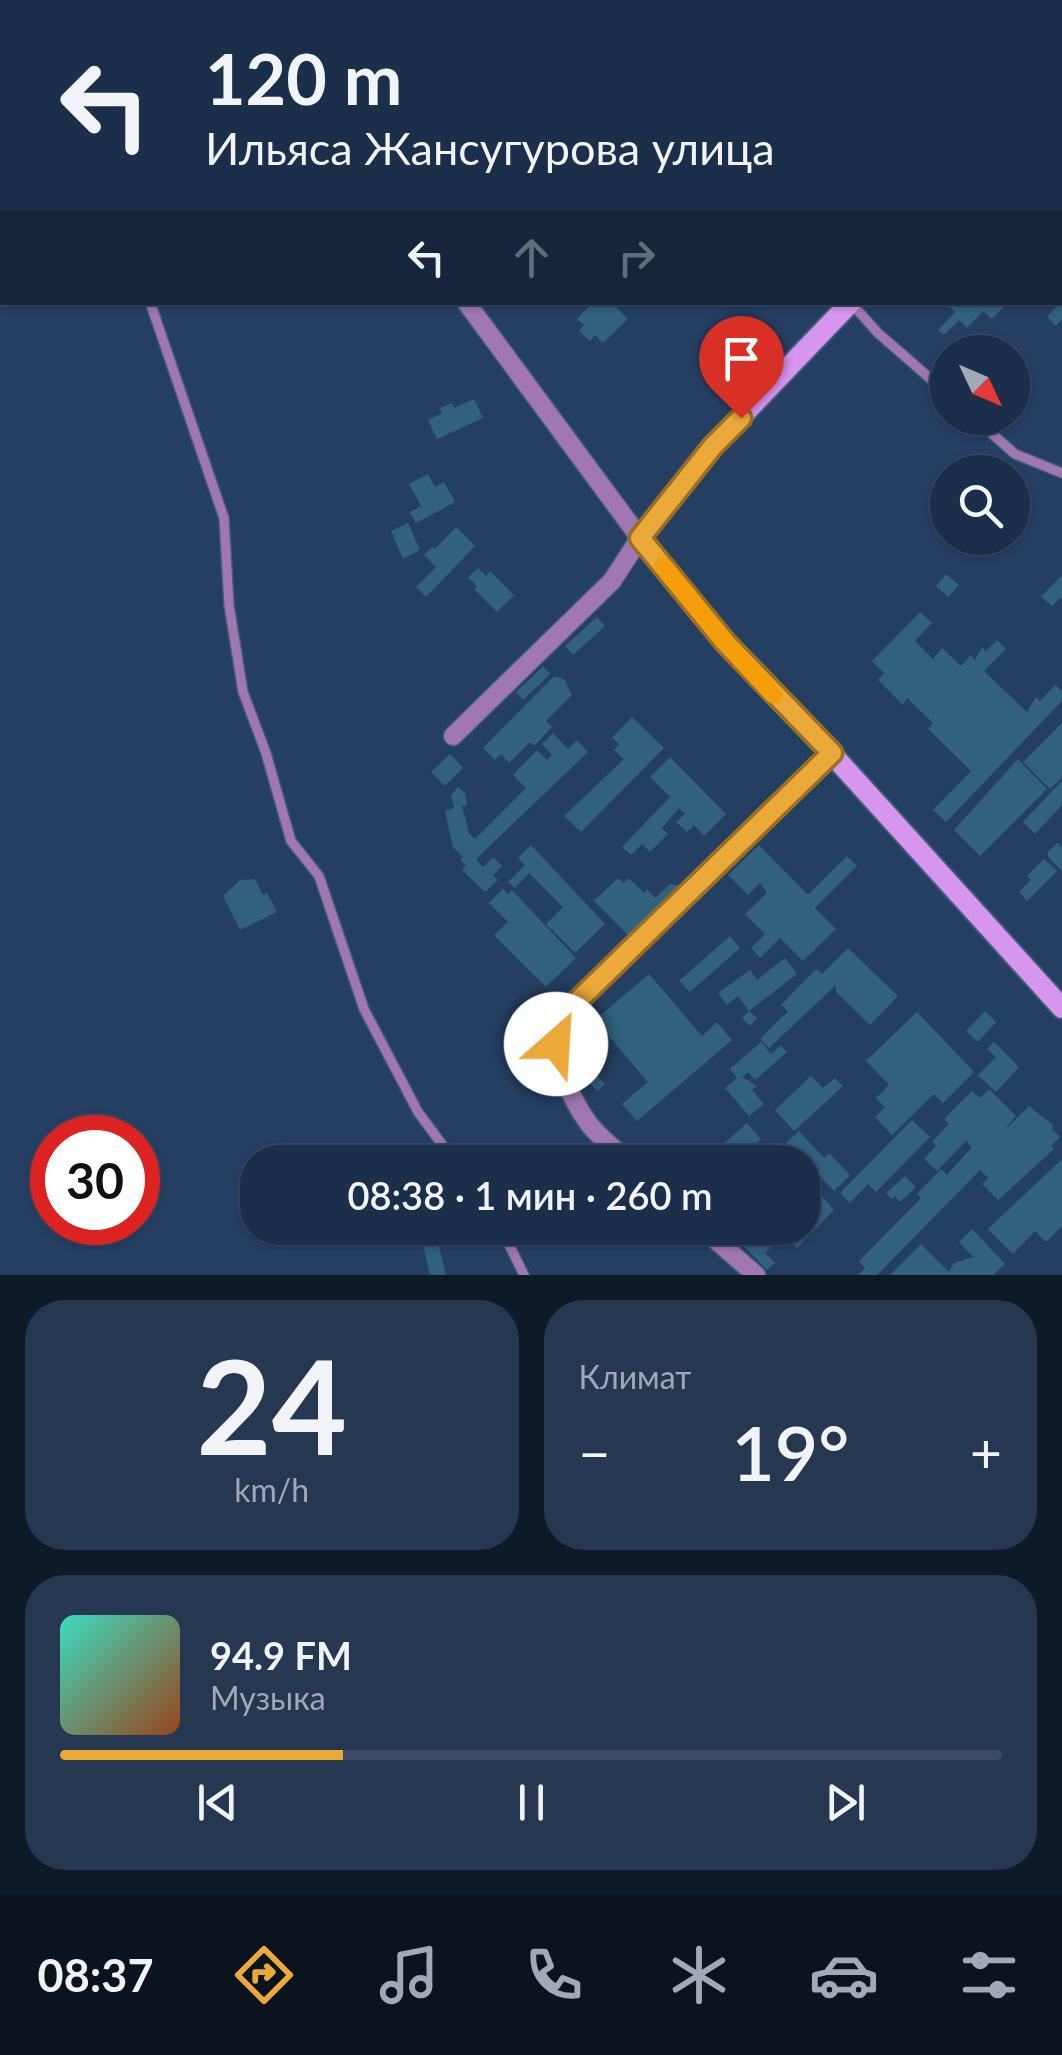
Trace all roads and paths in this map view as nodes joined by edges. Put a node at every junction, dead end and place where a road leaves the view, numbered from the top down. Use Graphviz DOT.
graph roads {
  1 [pos="151,305"];
  2 [pos="468,305"];
  3 [pos="849,305"];
  4 [pos="853,305"];
  5 [pos="930,378"];
  6 [pos="993,435"];
  7 [pos="1062,473"];
  8 [pos="640,538"];
  9 [pos="453,736"];
  10 [pos="832,753"];
  11 [pos="1062,1008"];
  12 [pos="442,1145"];
  13 [pos="611,1145"];
  14 [pos="510,1245"];
  15 [pos="722,1245"];
  16 [pos="524,1275"];
  17 [pos="756,1275"];
  1 -- 12 [label="lane"];
  2 -- 8 [label="street"];
  3 -- 8 [label="street"];
  4 -- 5 [label="lane"];
  6 -- 7 [label="lane"];
  8 -- 9 [label="street"];
  8 -- 10 [label="street"];
  10 -- 11 [label="street"];
  10 -- 13 [label="street"];
  14 -- 16 [label="lane"];
  15 -- 17 [label="street"];
}
